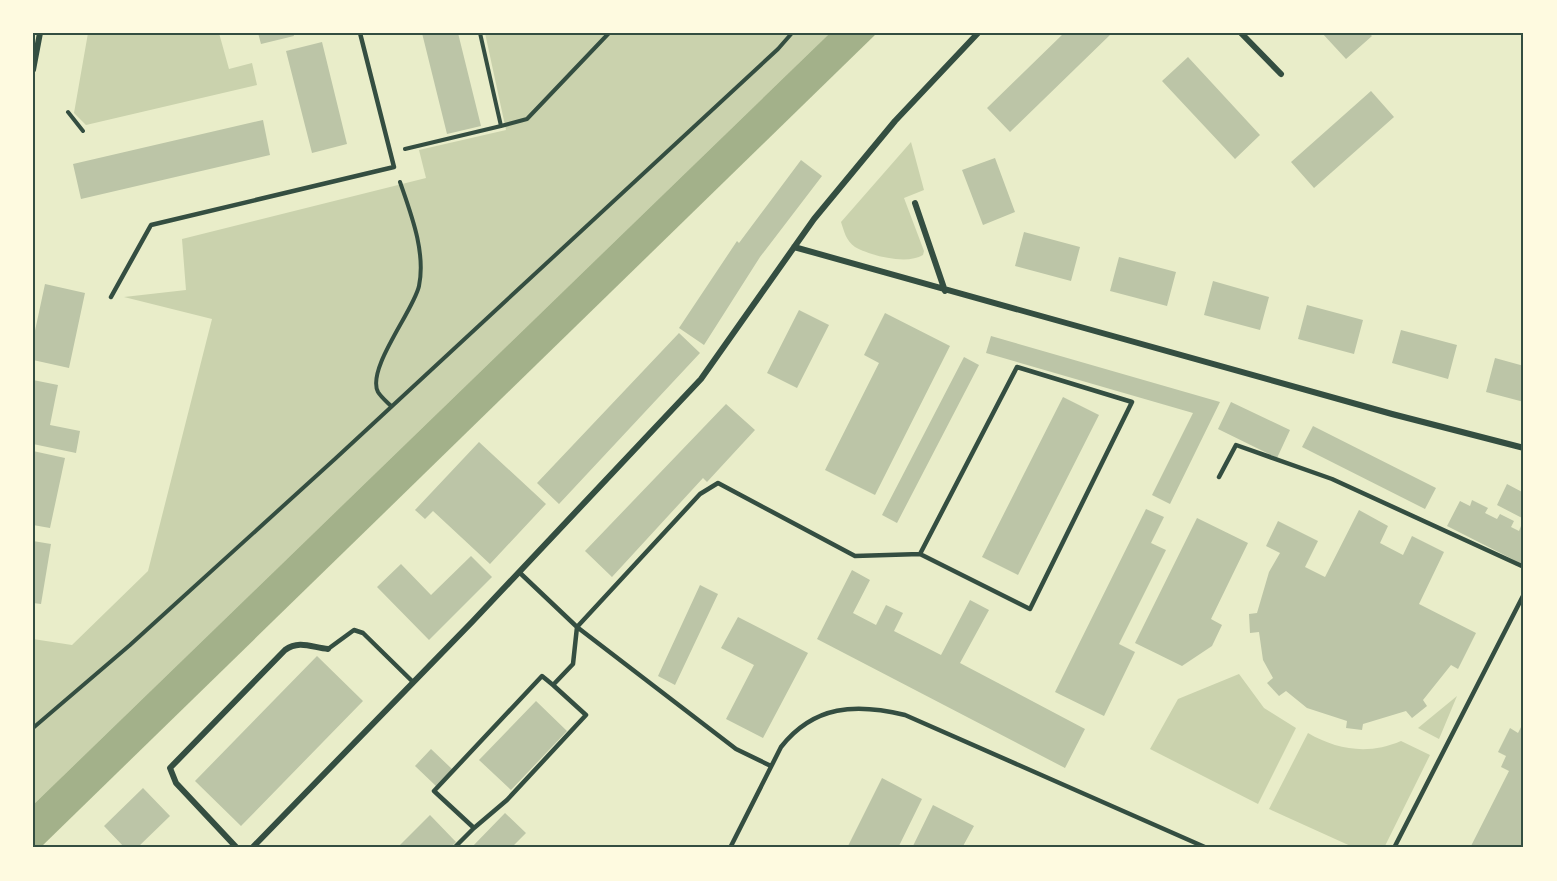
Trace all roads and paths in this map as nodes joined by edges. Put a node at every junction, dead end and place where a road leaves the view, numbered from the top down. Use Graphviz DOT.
graph roads {
  1 [pos="40,33"];
  2 [pos="360,33"];
  3 [pos="480,33"];
  4 [pos="609,33"];
  5 [pos="792,33"];
  6 [pos="1241,33"];
  7 [pos="975,34"];
  8 [pos="33,70"];
  9 [pos="1281,74"];
  10 [pos="68,112"];
  11 [pos="501,126"];
  12 [pos="83,131"];
  13 [pos="391,153"];
  14 [pos="394,167"];
  15 [pos="915,203"];
  16 [pos="794,247"];
  17 [pos="945,291"];
  18 [pos="111,297"];
  19 [pos="391,406"];
  20 [pos="1524,448"];
  21 [pos="1219,477"];
  22 [pos="920,554"];
  23 [pos="1524,567"];
  24 [pos="519,572"];
  25 [pos="1524,594"];
  26 [pos="577,627"];
  27 [pos="328,649"];
  28 [pos="413,682"];
  29 [pos="553,685"];
  30 [pos="33,728"];
  31 [pos="771,766"];
  32 [pos="474,828"];
  33 [pos="237,848"];
  34 [pos="252,848"];
  35 [pos="454,848"];
  36 [pos="730,848"];
  37 [pos="1207,848"];
  38 [pos="1394,848"];
  1 -- 8 [label="street"];
  2 -- 13 [label="lane"];
  3 -- 11 [label="path"];
  4 -- 11 [label="path"];
  5 -- 19 [label="path"];
  6 -- 9 [label="street"];
  7 -- 16 [label="street"];
  10 -- 12 [label="path"];
  11 -- 13 [label="path"];
  13 -- 14 [label="lane"];
  14 -- 18 [label="lane"];
  14 -- 19 [label="path"];
  15 -- 17 [label="street"];
  16 -- 17 [label="street"];
  16 -- 24 [label="street"];
  17 -- 20 [label="street"];
  19 -- 30 [label="path"];
  21 -- 23 [label="lane"];
  22 -- 22 [label="lane"];
  22 -- 26 [label="lane"];
  24 -- 26 [label="lane"];
  24 -- 28 [label="street"];
  25 -- 38 [label="lane"];
  26 -- 29 [label="lane"];
  26 -- 31 [label="lane"];
  27 -- 28 [label="lane"];
  27 -- 33 [label="street"];
  28 -- 34 [label="street"];
  29 -- 32 [label="lane"];
  29 -- 32 [label="lane"];
  31 -- 36 [label="lane"];
  31 -- 37 [label="lane"];
  32 -- 35 [label="lane"];
}
